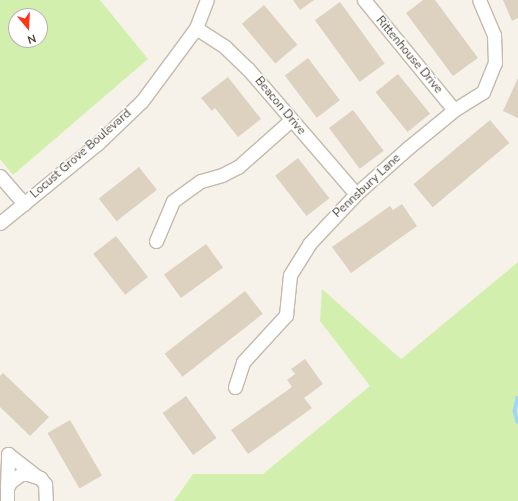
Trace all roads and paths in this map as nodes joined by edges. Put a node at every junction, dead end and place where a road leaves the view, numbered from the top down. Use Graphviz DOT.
graph roads {
  1 [pos="208,0"];
  2 [pos="364,0"];
  3 [pos="479,0"];
  4 [pos="196,28"];
  5 [pos="454,110"];
  6 [pos="291,120"];
  7 [pos="0,176"];
  8 [pos="356,194"];
  9 [pos="24,204"];
  10 [pos="0,222"];
  11 [pos="156,241"];
  12 [pos="235,387"];
  13 [pos="4,450"];
  14 [pos="36,476"];
  15 [pos="7,494"];
  16 [pos="46,501"];
  1 -- 4 [label="street, Locust Grove Boulevard"];
  2 -- 5 [label="street, Rittenhouse Drive"];
  3 -- 5 [label="street, Pennsbury Lane"];
  4 -- 6 [label="street, Beacon Drive"];
  4 -- 9 [label="street, Locust Grove Boulevard"];
  5 -- 8 [label="street, Pennsbury Lane"];
  6 -- 8 [label="street, Beacon Drive"];
  6 -- 11 [label="street"];
  7 -- 9 [label="street"];
  8 -- 12 [label="street, Pennsbury Lane"];
  9 -- 10 [label="street, Locust Grove Boulevard"];
  13 -- 14 [label="street"];
  13 -- 15 [label="street"];
  14 -- 15 [label="street"];
  14 -- 16 [label="street"];
}
